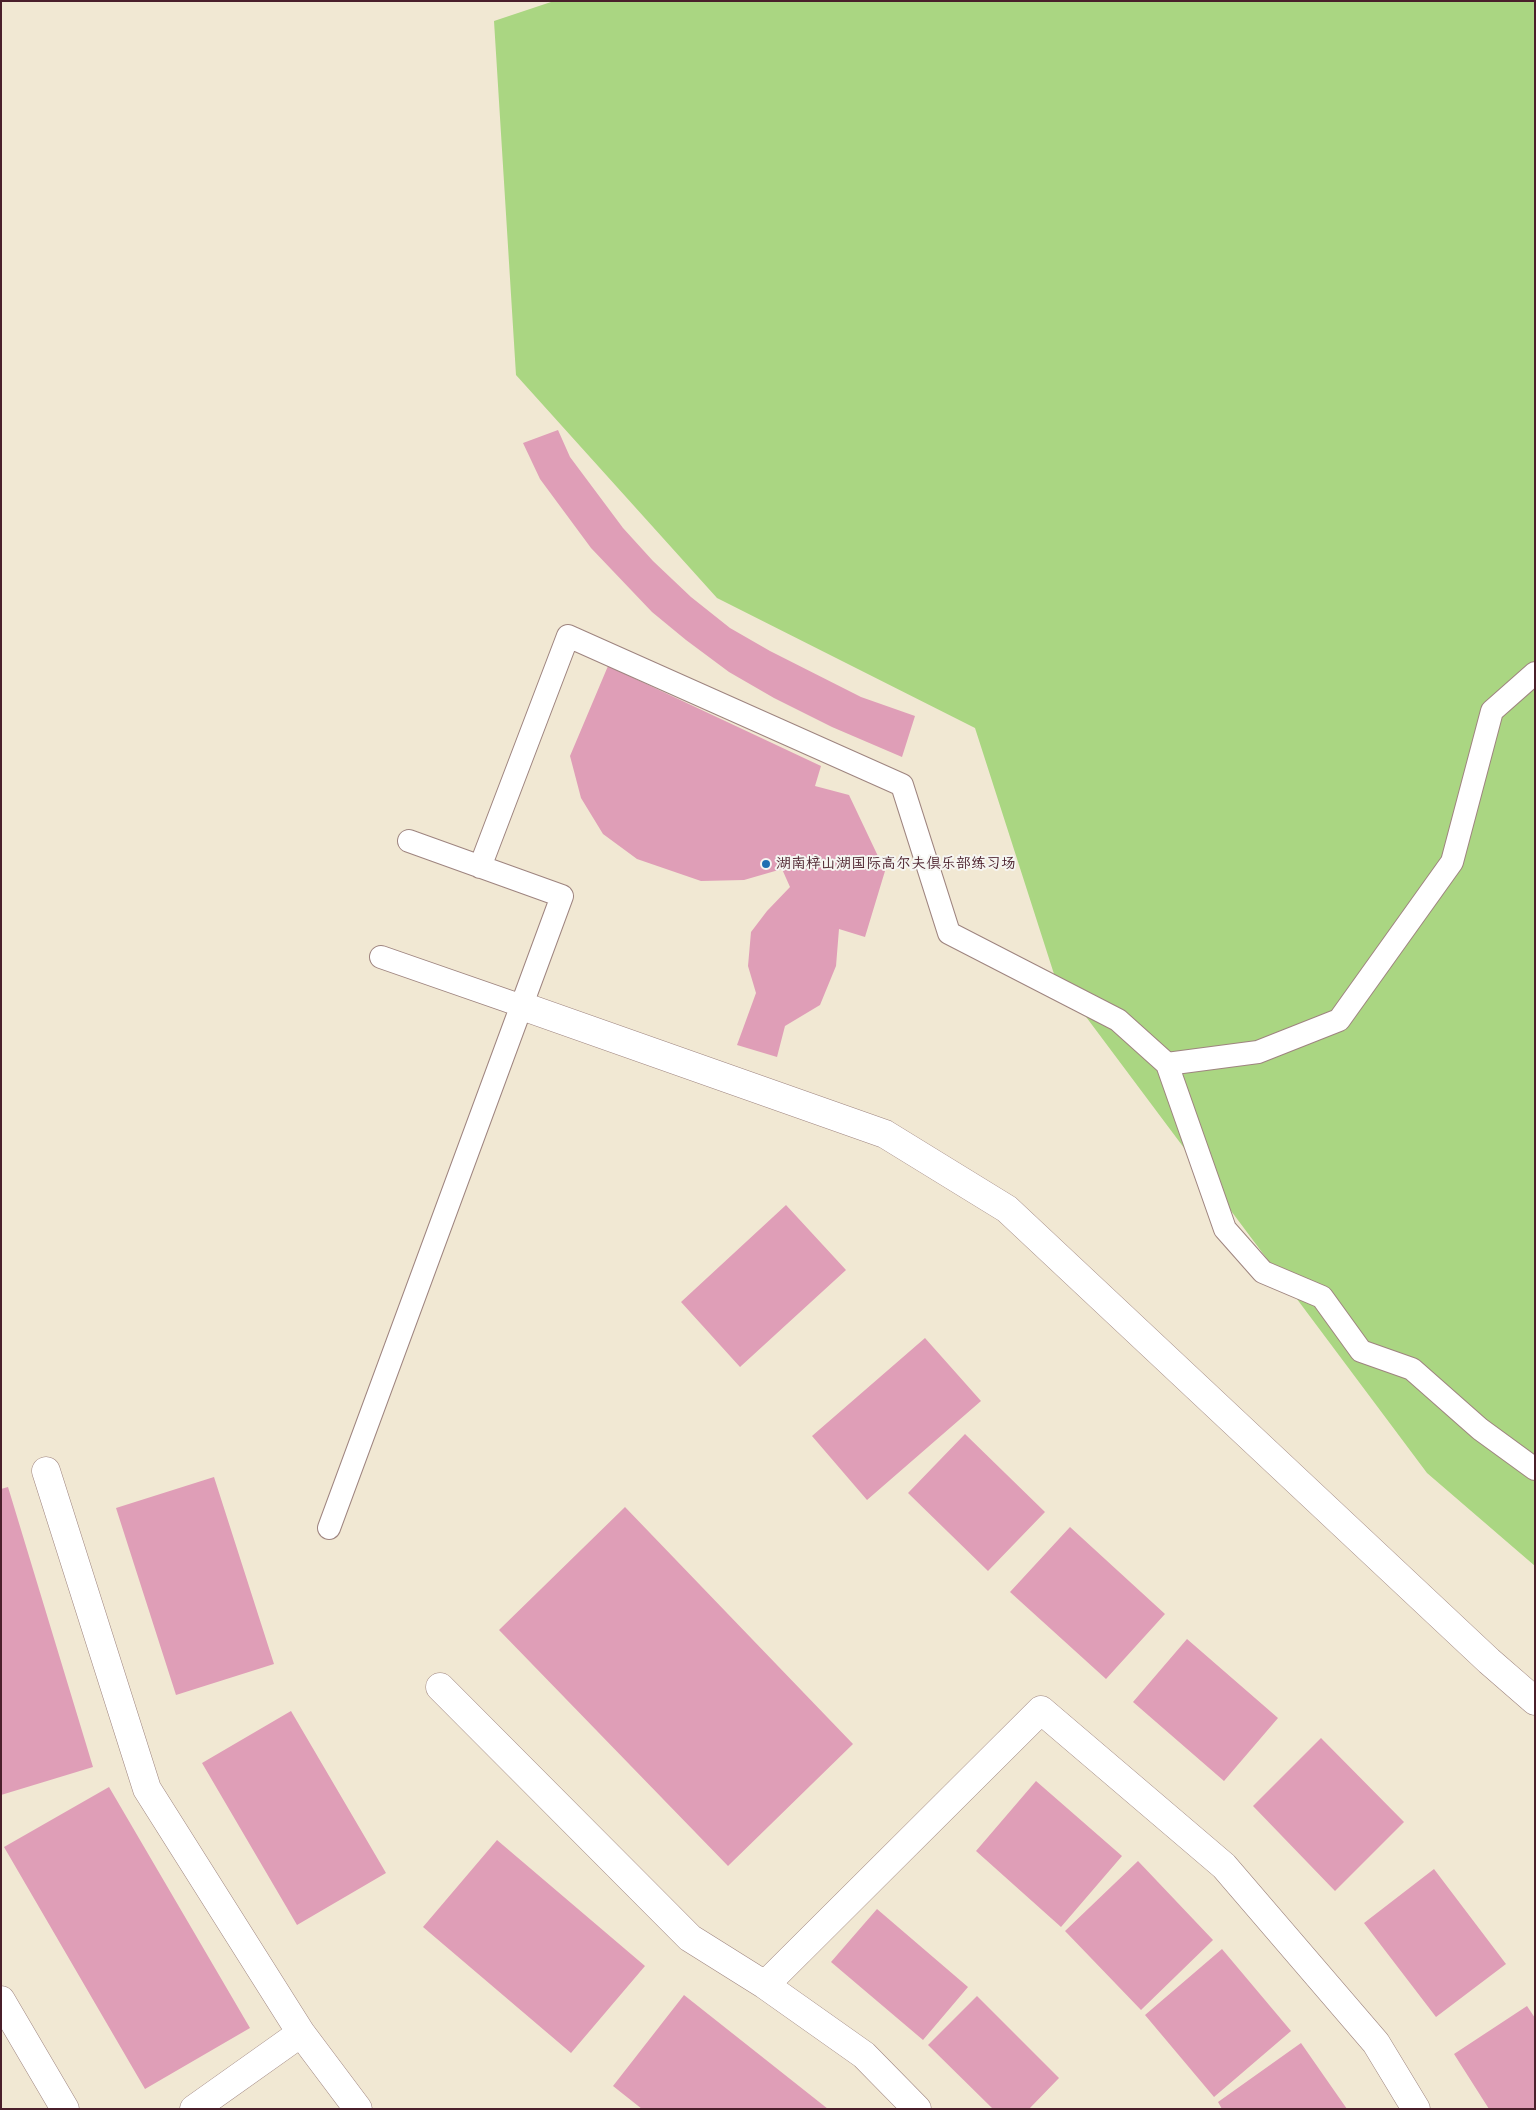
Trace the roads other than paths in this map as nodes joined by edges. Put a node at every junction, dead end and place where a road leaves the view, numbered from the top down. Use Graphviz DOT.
graph roads {
  1 [pos="1535,673"];
  2 [pos="408,841"];
  3 [pos="480,867"];
  4 [pos="381,958"];
  5 [pos="522,1006"];
  6 [pos="1167,1064"];
  7 [pos="1535,1469"];
  8 [pos="46,1471"];
  9 [pos="329,1528"];
  10 [pos="440,1687"];
  11 [pos="1535,1701"];
  12 [pos="765,1985"];
  13 [pos="1,2000"];
  14 [pos="301,2033"];
  15 [pos="65,2109"];
  16 [pos="194,2109"];
  17 [pos="358,2109"];
  18 [pos="917,2109"];
  19 [pos="1416,2109"];
  1 -- 6 [label="lane"];
  2 -- 3 [label="lane"];
  3 -- 5 [label="lane"];
  3 -- 6 [label="lane"];
  4 -- 5 [label="lane"];
  5 -- 9 [label="lane"];
  5 -- 11 [label="street"];
  6 -- 7 [label="lane"];
  8 -- 14 [label="street"];
  10 -- 12 [label="street"];
  12 -- 18 [label="street"];
  12 -- 19 [label="street"];
  13 -- 15 [label="street"];
  14 -- 16 [label="street"];
  14 -- 17 [label="street"];
}
